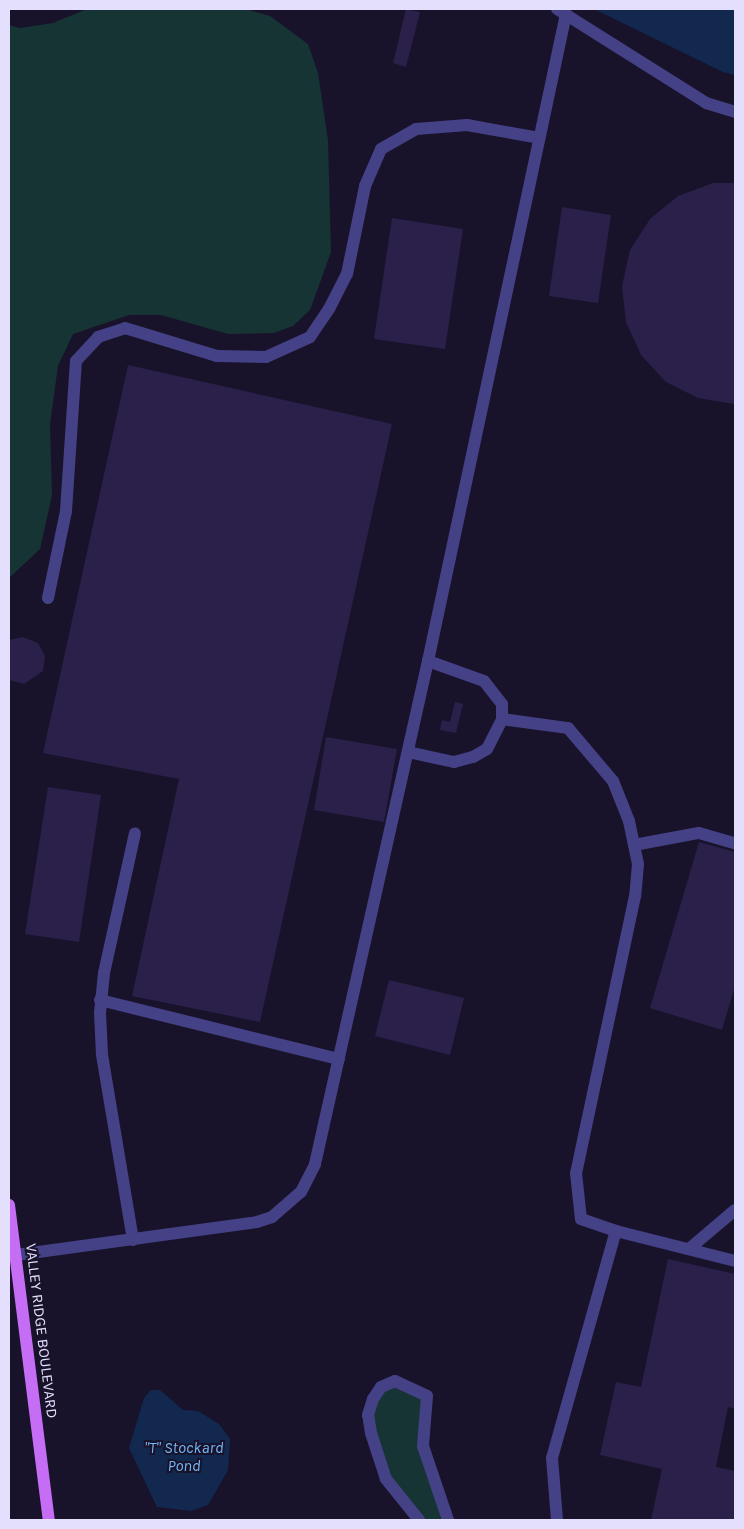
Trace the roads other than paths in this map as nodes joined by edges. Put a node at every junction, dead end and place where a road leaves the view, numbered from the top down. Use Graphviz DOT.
graph roads {
  1 [pos="561,11"];
  2 [pos="735,112"];
  3 [pos="539,138"];
  4 [pos="48,598"];
  5 [pos="428,661"];
  6 [pos="502,719"];
  7 [pos="408,752"];
  8 [pos="135,833"];
  9 [pos="735,843"];
  10 [pos="634,845"];
  11 [pos="100,1000"];
  12 [pos="339,1059"];
  13 [pos="9,1205"];
  14 [pos="735,1210"];
  15 [pos="616,1231"];
  16 [pos="133,1240"];
  17 [pos="689,1249"];
  18 [pos="12,1255"];
  19 [pos="735,1261"];
  20 [pos="49,1520"];
  21 [pos="419,1520"];
  22 [pos="448,1520"];
  23 [pos="557,1520"];
  1 -- 2 [label="lane"];
  1 -- 3 [label="lane"];
  3 -- 4 [label="lane"];
  3 -- 5 [label="lane"];
  5 -- 6 [label="lane"];
  5 -- 7 [label="lane"];
  6 -- 7 [label="lane"];
  6 -- 10 [label="lane"];
  7 -- 12 [label="lane"];
  8 -- 11 [label="lane"];
  9 -- 10 [label="lane"];
  10 -- 15 [label="lane"];
  11 -- 12 [label="lane"];
  11 -- 16 [label="lane"];
  12 -- 16 [label="lane"];
  13 -- 18 [label="main road, VALLEY RIDGE BOULEVARD"];
  14 -- 17 [label="lane"];
  15 -- 17 [label="lane"];
  15 -- 23 [label="lane"];
  16 -- 18 [label="lane"];
  17 -- 19 [label="lane"];
  18 -- 20 [label="main road, VALLEY RIDGE BOULEVARD"];
  21 -- 22 [label="lane"];
}
